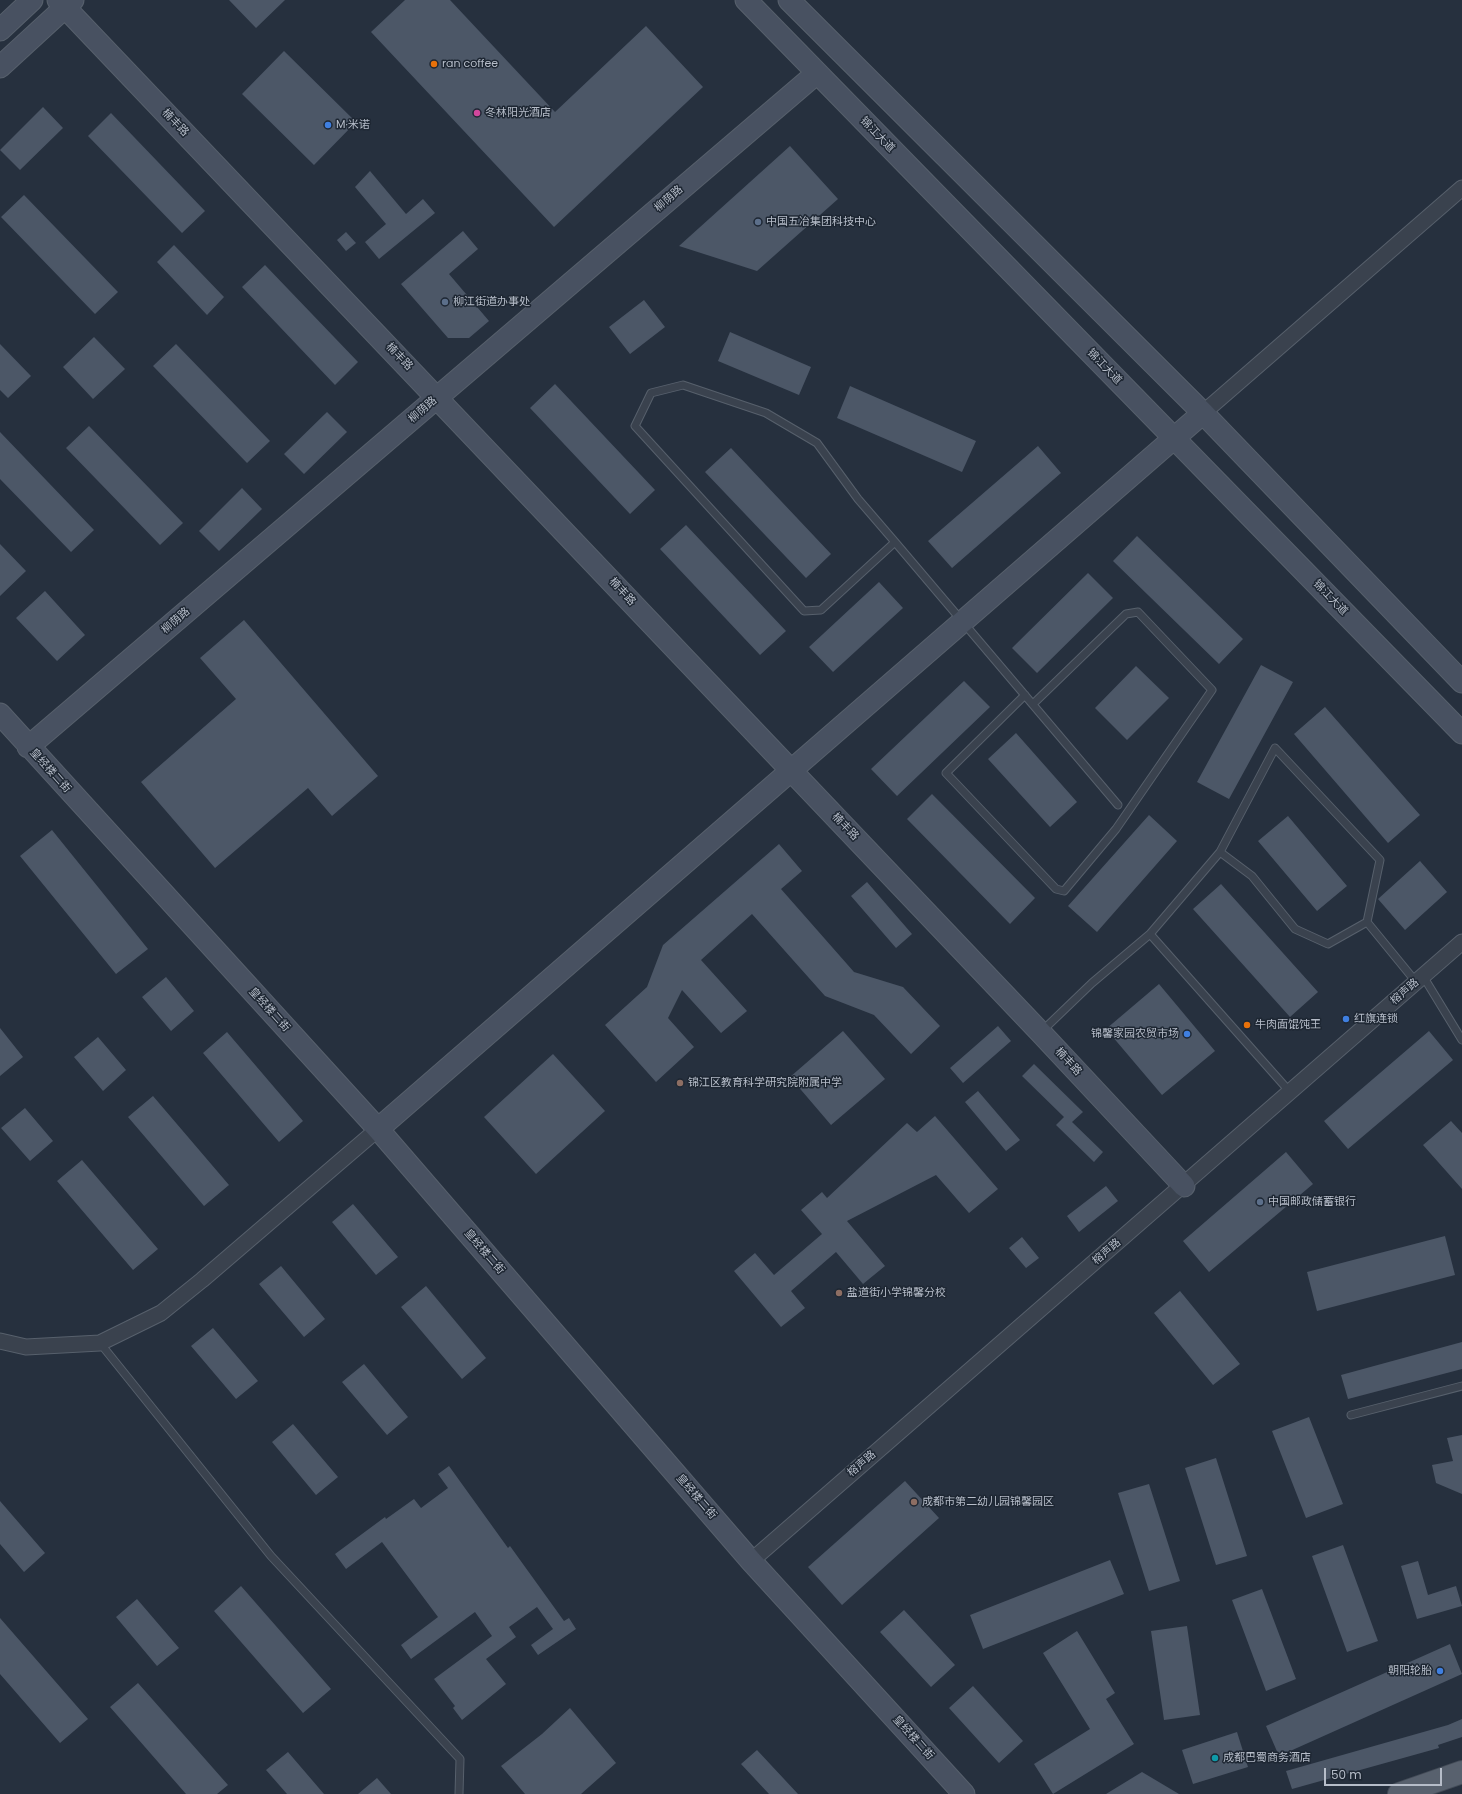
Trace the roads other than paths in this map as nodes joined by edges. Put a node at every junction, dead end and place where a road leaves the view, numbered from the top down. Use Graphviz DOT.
graph roads {
  1 [pos="32,0"];
  2 [pos="746,0"];
  3 [pos="789,0"];
  4 [pos="65,2"];
  5 [pos="0,30"];
  6 [pos="0,67"];
  7 [pos="816,72"];
  8 [pos="1462,188"];
  9 [pos="437,398"];
  10 [pos="1203,413"];
  11 [pos="1174,438"];
  12 [pos="895,542"];
  13 [pos="962,622"];
  14 [pos="1462,682"];
  15 [pos="1025,695"];
  16 [pos="1033,704"];
  17 [pos="0,714"];
  18 [pos="1462,733"];
  19 [pos="28,747"];
  20 [pos="790,770"];
  21 [pos="1118,805"];
  22 [pos="1220,852"];
  23 [pos="1367,922"];
  24 [pos="1150,934"];
  25 [pos="1462,942"];
  26 [pos="1420,979"];
  27 [pos="1040,1032"];
  28 [pos="1462,1040"];
  29 [pos="1290,1092"];
  30 [pos="378,1130"];
  31 [pos="1184,1186"];
  32 [pos="0,1341"];
  33 [pos="100,1343"];
  34 [pos="1462,1386"];
  35 [pos="1351,1415"];
  36 [pos="751,1560"];
  37 [pos="1462,1772"];
  38 [pos="459,1794"];
  39 [pos="964,1794"];
  40 [pos="1399,1794"];
  1 -- 5 [label="street"];
  2 -- 7 [label="street, 锦江大道"];
  3 -- 10 [label="street"];
  4 -- 6 [label="street"];
  4 -- 9 [label="street, 楠丰路"];
  7 -- 9 [label="street, 柳荫路"];
  7 -- 11 [label="street, 锦江大道"];
  8 -- 10 [label="street"];
  9 -- 19 [label="street, 柳荫路"];
  9 -- 20 [label="street, 楠丰路"];
  10 -- 11 [label="street"];
  10 -- 14 [label="street"];
  11 -- 13 [label="street"];
  11 -- 18 [label="street, 锦江大道"];
  12 -- 12 [label="lane"];
  12 -- 13 [label="lane"];
  13 -- 15 [label="lane"];
  13 -- 20 [label="street"];
  15 -- 16 [label="lane"];
  15 -- 16 [label="lane"];
  16 -- 21 [label="lane"];
  17 -- 19 [label="street, 皇经楼二街"];
  19 -- 30 [label="street, 皇经楼二街"];
  20 -- 27 [label="street, 楠丰路"];
  20 -- 30 [label="street"];
  22 -- 23 [label="lane"];
  22 -- 23 [label="lane"];
  22 -- 24 [label="lane"];
  23 -- 26 [label="lane"];
  24 -- 27 [label="lane"];
  24 -- 29 [label="lane"];
  25 -- 26 [label="street, 榕声路"];
  26 -- 28 [label="lane"];
  26 -- 29 [label="street, 榕声路"];
  27 -- 31 [label="street, 楠丰路"];
  29 -- 31 [label="street, 榕声路"];
  30 -- 33 [label="street"];
  30 -- 36 [label="street, 皇经楼二街"];
  31 -- 36 [label="street, 榕声路"];
  32 -- 33 [label="street"];
  33 -- 38 [label="lane"];
  34 -- 35 [label="lane"];
  36 -- 39 [label="street, 皇经楼二街"];
  37 -- 40 [label="main road"];
}
